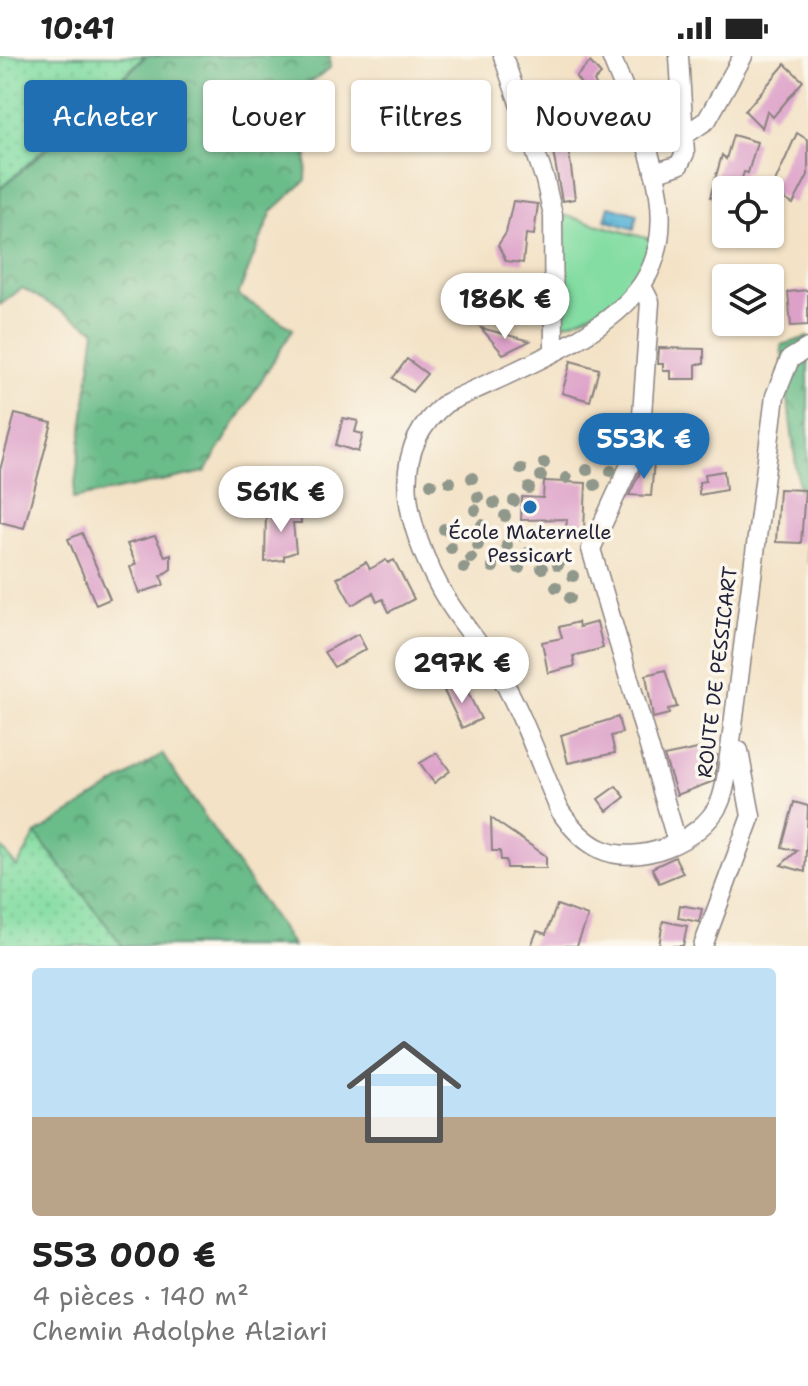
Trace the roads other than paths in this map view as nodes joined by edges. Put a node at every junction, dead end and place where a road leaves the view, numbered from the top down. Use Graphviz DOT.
graph roads {
  1 [pos="503,56"];
  2 [pos="611,56"];
  3 [pos="679,56"];
  4 [pos="743,56"];
  5 [pos="685,135"];
  6 [pos="654,173"];
  7 [pos="642,286"];
  8 [pos="808,348"];
  9 [pos="554,350"];
  10 [pos="730,749"];
  11 [pos="677,842"];
  12 [pos="703,946"];
  1 -- 9 [label="street"];
  2 -- 6 [label="street, ROUTE DE PESSICART"];
  3 -- 5 [label="street"];
  4 -- 5 [label="street"];
  5 -- 6 [label="street"];
  6 -- 7 [label="street, ROUTE DE PESSICART"];
  7 -- 9 [label="street, ROUTE DE PESSICART"];
  7 -- 11 [label="street"];
  8 -- 10 [label="street, ROUTE DE PESSICART"];
  9 -- 11 [label="street, ROUTE DE PESSICART"];
  10 -- 11 [label="street, ROUTE DE PESSICART"];
  10 -- 12 [label="street"];
}
